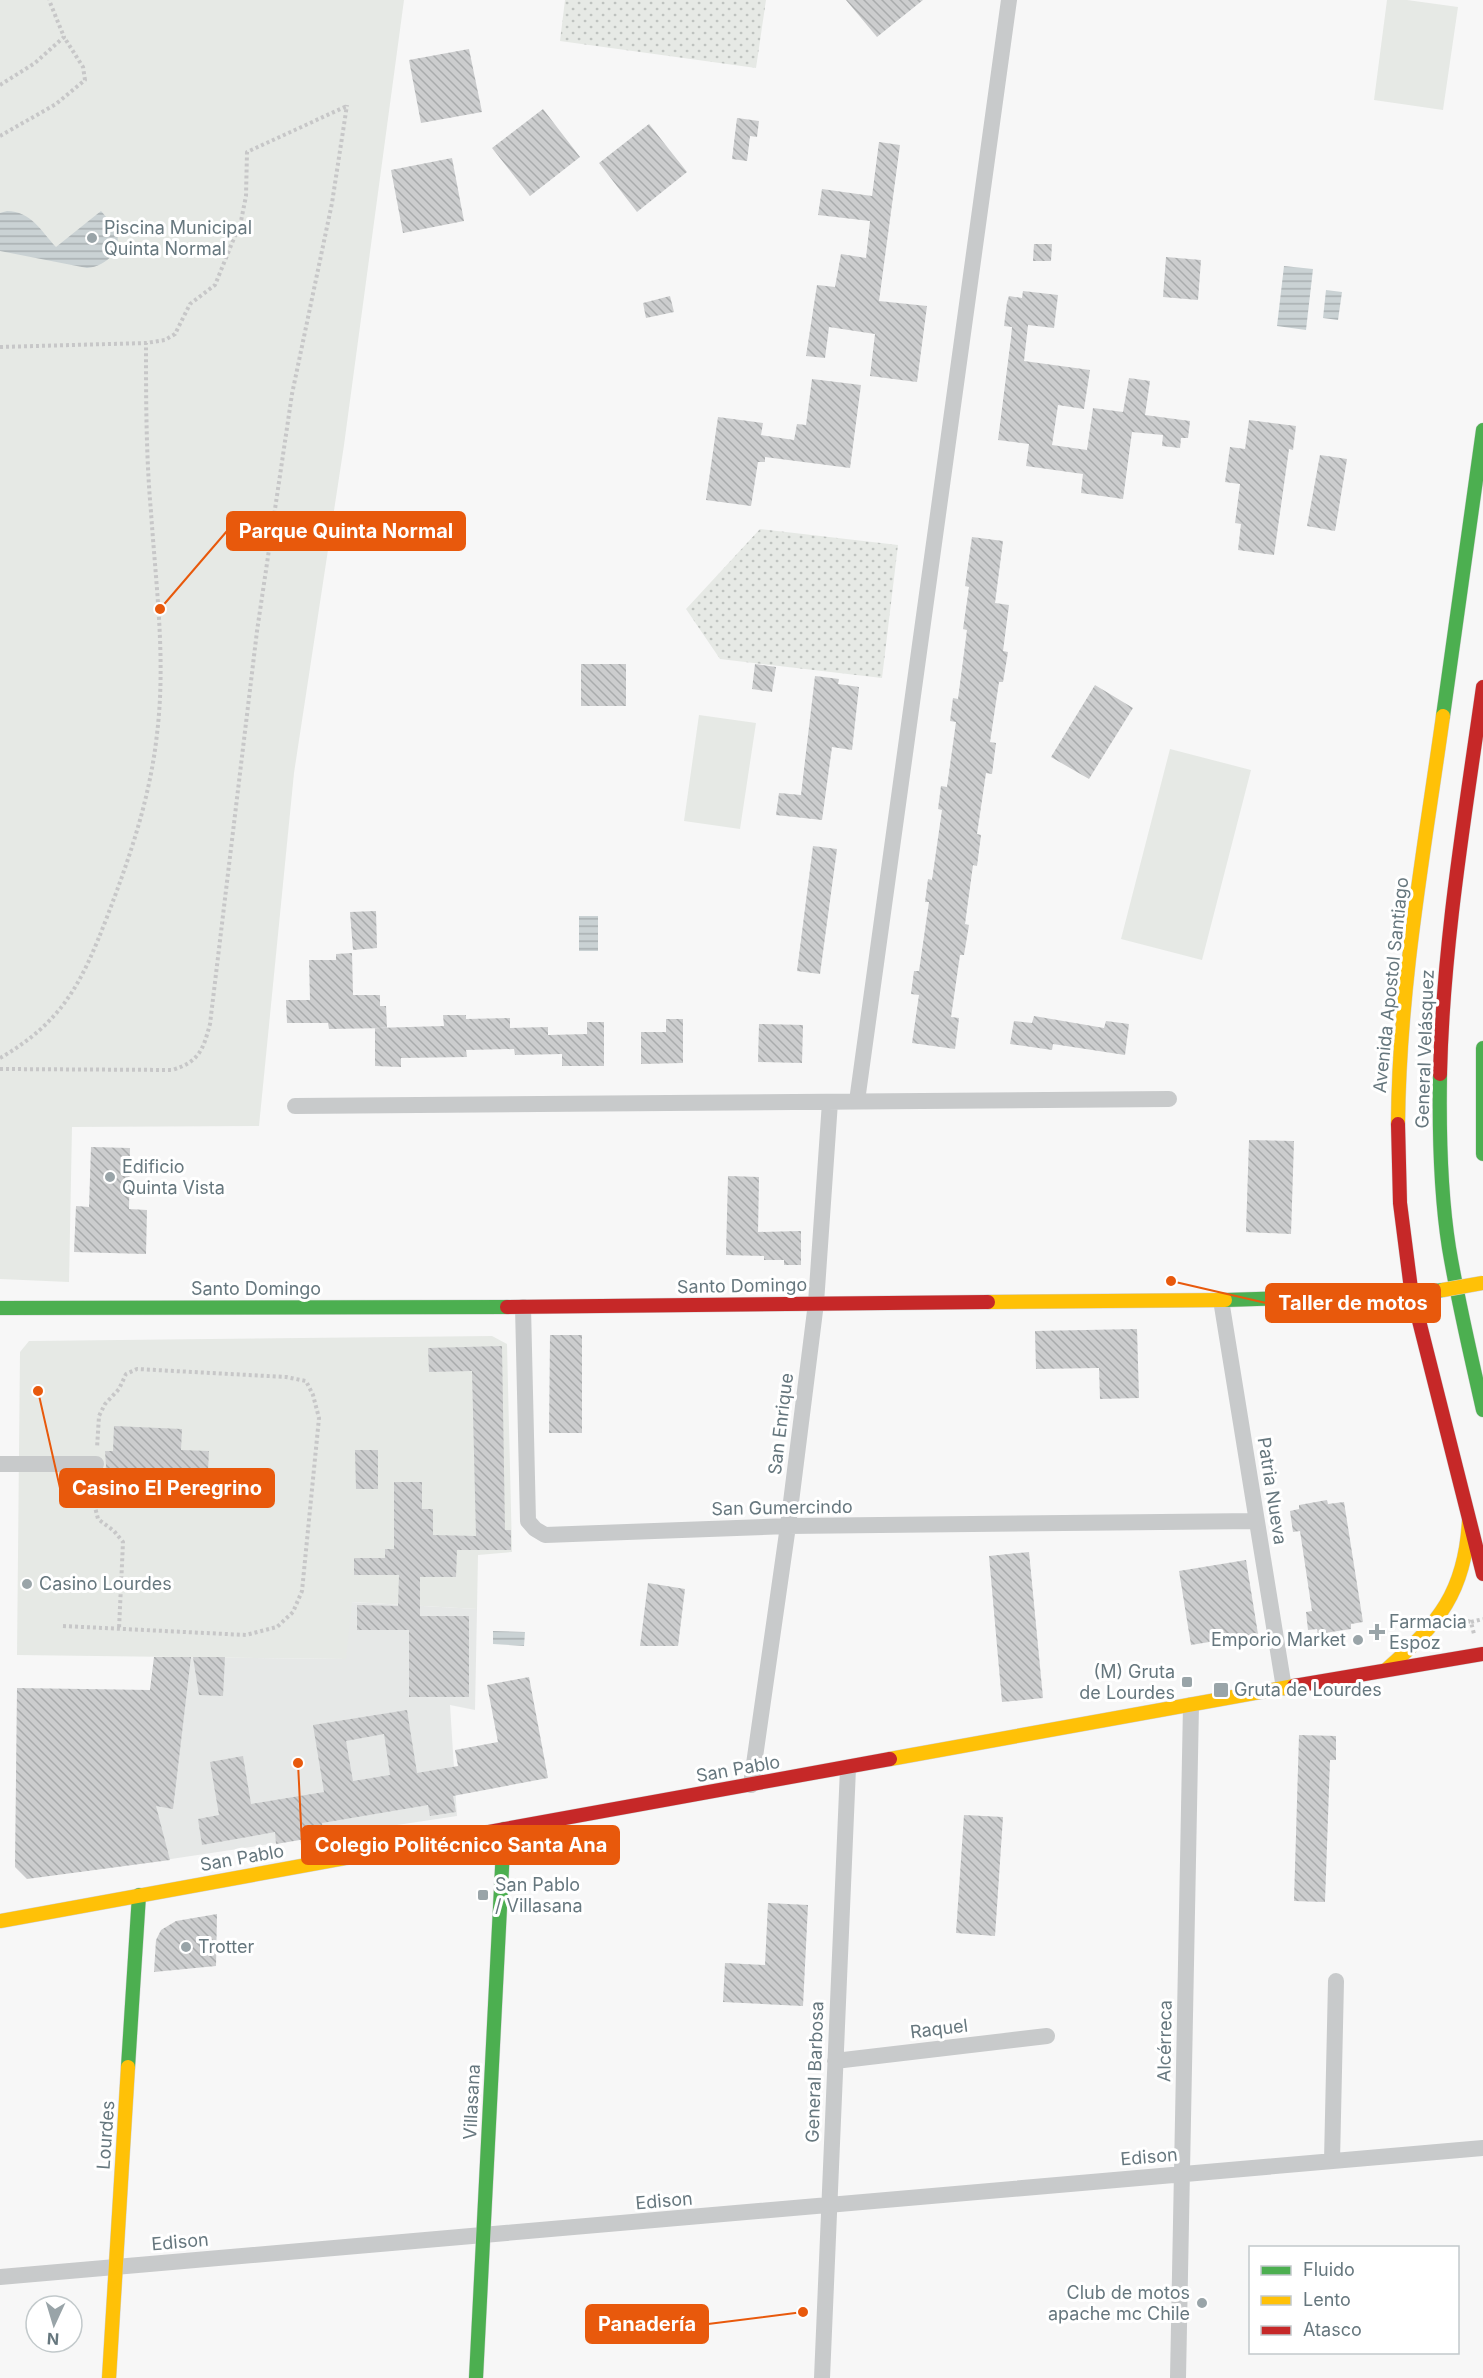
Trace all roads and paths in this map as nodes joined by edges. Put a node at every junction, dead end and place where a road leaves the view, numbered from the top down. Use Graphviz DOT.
graph roads {
  1 [pos="49,0"];
  2 [pos="1009,0"];
  3 [pos="64,37"];
  4 [pos="0,85"];
  5 [pos="0,136"];
  6 [pos="146,343"];
  7 [pos="0,347"];
  8 [pos="1483,430"];
  9 [pos="1483,687"];
  10 [pos="1483,1048"];
  11 [pos="0,1058"];
  12 [pos="0,1068"];
  13 [pos="1169,1099"];
  14 [pos="857,1101"];
  15 [pos="830,1102"];
  16 [pos="295,1106"];
  17 [pos="1483,1154"];
  18 [pos="1483,1282"];
  19 [pos="1412,1294"];
  20 [pos="1221,1300"];
  21 [pos="816,1303"];
  22 [pos="523,1307"];
  23 [pos="0,1308"];
  24 [pos="1483,1410"];
  25 [pos="0,1464"];
  26 [pos="96,1464"];
  27 [pos="1257,1521"];
  28 [pos="1469,1521"];
  29 [pos="788,1526"];
  30 [pos="1483,1574"];
  31 [pos="1483,1619"];
  32 [pos="1471,1622"];
  33 [pos="63,1626"];
  34 [pos="119,1629"];
  35 [pos="1483,1654"];
  36 [pos="1386,1670"];
  37 [pos="1284,1688"];
  38 [pos="1191,1705"];
  39 [pos="848,1768"];
  40 [pos="751,1785"];
  41 [pos="504,1829"];
  42 [pos="139,1895"];
  43 [pos="0,1921"];
  44 [pos="1335,1980"];
  45 [pos="1047,2036"];
  46 [pos="835,2061"];
  47 [pos="1483,2148"];
  48 [pos="1332,2161"];
  49 [pos="1182,2174"];
  50 [pos="829,2206"];
  51 [pos="483,2236"];
  52 [pos="116,2267"];
  53 [pos="0,2277"];
  54 [pos="109,2378"];
  55 [pos="476,2378"];
  56 [pos="822,2378"];
  57 [pos="1178,2378"];
  1 -- 3 [label="path"];
  2 -- 14 [label="street"];
  3 -- 4 [label="path"];
  3 -- 5 [label="path"];
  6 -- 7 [label="path"];
  6 -- 11 [label="path"];
  6 -- 12 [label="path"];
  8 -- 19 [label="main road, Avenida Apostol Santiago"];
  9 -- 24 [label="main road, General Velásquez"];
  10 -- 17 [label="main road"];
  13 -- 14 [label="street"];
  14 -- 15 [label="street"];
  15 -- 16 [label="street"];
  15 -- 21 [label="street, San Enrique"];
  18 -- 19 [label="main road, Santo Domingo, bridge"];
  19 -- 20 [label="main road, Santo Domingo"];
  19 -- 28 [label="main road, Avenida Apostol Santiago"];
  20 -- 21 [label="main road, Santo Domingo"];
  20 -- 27 [label="street, Patria Nueva"];
  21 -- 22 [label="main road, Santo Domingo"];
  21 -- 29 [label="street, San Enrique"];
  22 -- 23 [label="main road, Santo Domingo"];
  22 -- 29 [label="street, San Gumercindo"];
  25 -- 26 [label="street"];
  26 -- 34 [label="path"];
  26 -- 34 [label="path"];
  27 -- 29 [label="street, San Gumercindo"];
  27 -- 37 [label="street, Patria Nueva"];
  28 -- 30 [label="main road, Avenida Apostol Santiago"];
  28 -- 36 [label="main road"];
  29 -- 40 [label="street, San Enrique"];
  31 -- 32 [label="path"];
  33 -- 34 [label="path"];
  35 -- 36 [label="main road, San Pablo"];
  36 -- 37 [label="main road, San Pablo"];
  37 -- 38 [label="main road, San Pablo"];
  38 -- 39 [label="main road, San Pablo"];
  38 -- 49 [label="street, Alcérreca"];
  39 -- 40 [label="main road, San Pablo"];
  39 -- 46 [label="street, General Barbosa"];
  40 -- 41 [label="main road, San Pablo"];
  41 -- 42 [label="main road, San Pablo"];
  41 -- 51 [label="main road, Villasana"];
  42 -- 43 [label="main road, San Pablo"];
  42 -- 52 [label="main road, Lourdes"];
  44 -- 48 [label="street"];
  45 -- 46 [label="street, Raquel"];
  46 -- 50 [label="street, General Barbosa"];
  47 -- 48 [label="street, Edison"];
  48 -- 49 [label="street, Edison"];
  49 -- 50 [label="street, Edison"];
  49 -- 57 [label="street, Alcérreca"];
  50 -- 51 [label="street, Edison"];
  50 -- 56 [label="street, General Barbosa"];
  51 -- 52 [label="street, Edison"];
  51 -- 55 [label="main road, Villasana"];
  52 -- 53 [label="street, Edison"];
  52 -- 54 [label="main road, Lourdes"];
}
